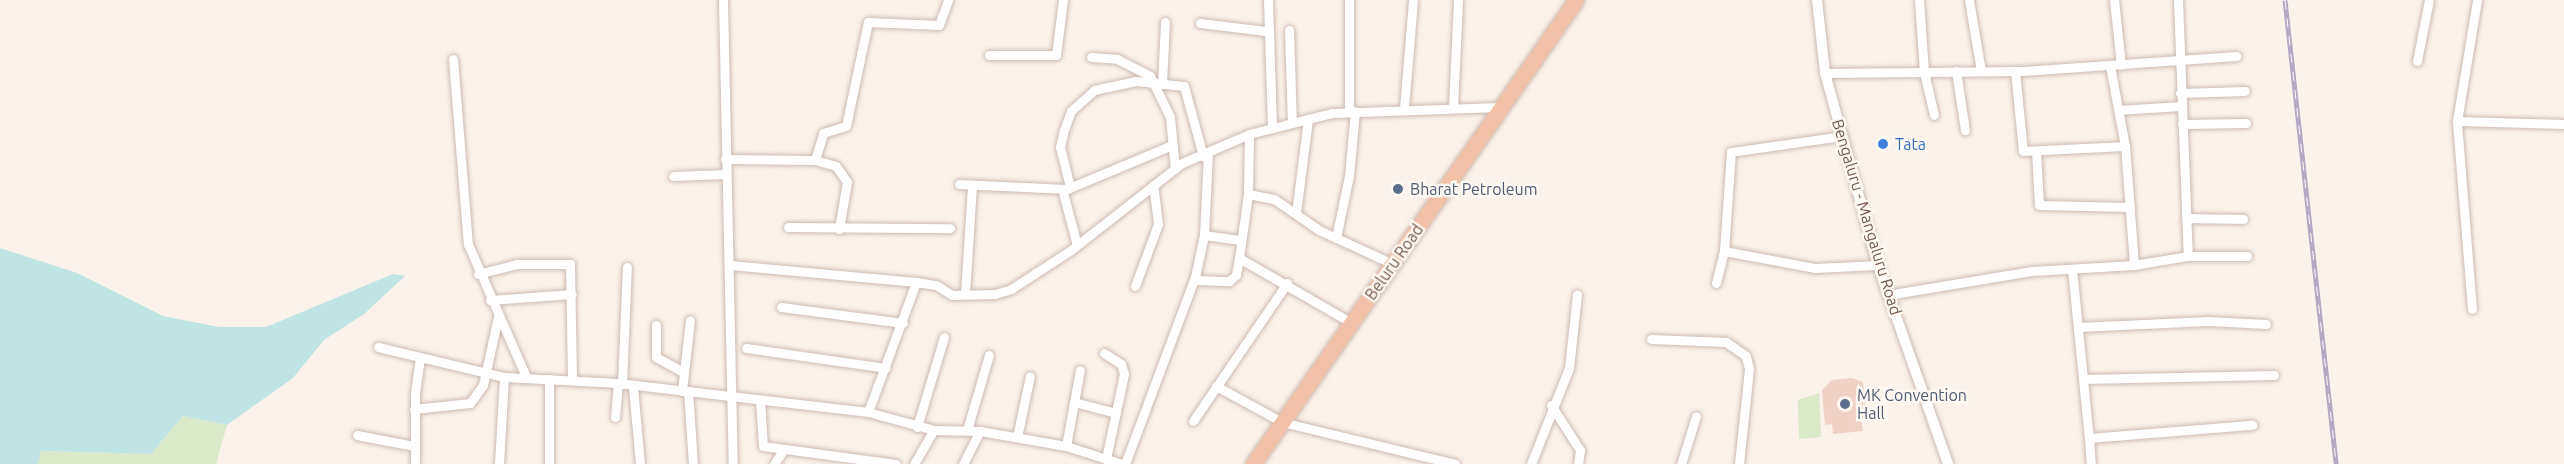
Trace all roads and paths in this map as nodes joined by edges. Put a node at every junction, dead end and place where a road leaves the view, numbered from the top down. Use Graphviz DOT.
graph roads {
  1 [pos="723,0"];
  2 [pos="948,0"];
  3 [pos="1063,0"];
  4 [pos="1268,0"];
  5 [pos="1349,0"];
  6 [pos="1413,0"];
  7 [pos="1458,0"];
  8 [pos="1576,0"];
  9 [pos="1817,0"];
  10 [pos="1919,0"];
  11 [pos="1969,0"];
  12 [pos="2114,0"];
  13 [pos="2178,0"];
  14 [pos="2429,0"];
  15 [pos="2477,0"];
  16 [pos="1165,22"];
  17 [pos="1200,23"];
  18 [pos="1289,30"];
  19 [pos="1266,31"];
  20 [pos="989,55"];
  21 [pos="2236,56"];
  22 [pos="1091,57"];
  23 [pos="453,59"];
  24 [pos="2179,60"];
  25 [pos="2416,61"];
  26 [pos="2121,65"];
  27 [pos="2110,66"];
  28 [pos="1956,71"];
  29 [pos="1982,71"];
  30 [pos="2015,71"];
  31 [pos="1924,72"];
  32 [pos="1825,73"];
  33 [pos="1158,84"];
  34 [pos="2245,91"];
  35 [pos="2180,93"];
  36 [pos="1499,106"];
  37 [pos="2181,106"];
  38 [pos="1453,107"];
  39 [pos="1404,108"];
  40 [pos="2118,110"];
  41 [pos="1352,111"];
  42 [pos="1934,115"];
  43 [pos="1308,119"];
  44 [pos="2457,121"];
  45 [pos="1292,123"];
  46 [pos="2246,123"];
  47 [pos="2182,124"];
  48 [pos="2564,124"];
  49 [pos="1272,128"];
  50 [pos="1965,130"];
  51 [pos="1249,134"];
  52 [pos="1842,136"];
  53 [pos="1172,145"];
  54 [pos="2125,146"];
  55 [pos="2036,151"];
  56 [pos="1206,155"];
  57 [pos="725,159"];
  58 [pos="815,160"];
  59 [pos="1175,169"];
  60 [pos="726,174"];
  61 [pos="673,176"];
  62 [pos="959,184"];
  63 [pos="972,185"];
  64 [pos="1153,185"];
  65 [pos="1066,188"];
  66 [pos="1248,194"];
  67 [pos="2130,207"];
  68 [pos="1296,213"];
  69 [pos="2186,218"];
  70 [pos="2243,219"];
  71 [pos="788,227"];
  72 [pos="950,228"];
  73 [pos="839,229"];
  74 [pos="1203,235"];
  75 [pos="1336,238"];
  76 [pos="1241,240"];
  77 [pos="1077,245"];
  78 [pos="1724,251"];
  79 [pos="2188,256"];
  80 [pos="2247,256"];
  81 [pos="1239,258"];
  82 [pos="1393,264"];
  83 [pos="730,265"];
  84 [pos="1878,265"];
  85 [pos="2134,265"];
  86 [pos="627,267"];
  87 [pos="2072,269"];
  88 [pos="478,274"];
  89 [pos="1194,280"];
  90 [pos="916,282"];
  91 [pos="1287,283"];
  92 [pos="1716,283"];
  93 [pos="1136,286"];
  94 [pos="572,294"];
  95 [pos="965,294"];
  96 [pos="1576,294"];
  97 [pos="1887,295"];
  98 [pos="490,300"];
  99 [pos="781,307"];
  100 [pos="2472,309"];
  101 [pos="498,317"];
  102 [pos="690,320"];
  103 [pos="903,323"];
  104 [pos="1352,323"];
  105 [pos="2266,324"];
  106 [pos="656,325"];
  107 [pos="2078,327"];
  108 [pos="944,337"];
  109 [pos="1651,339"];
  110 [pos="378,347"];
  111 [pos="746,348"];
  112 [pos="1104,353"];
  113 [pos="988,354"];
  114 [pos="420,358"];
  115 [pos="886,368"];
  116 [pos="1080,370"];
  117 [pos="683,372"];
  118 [pos="486,373"];
  119 [pos="1029,375"];
  120 [pos="2274,375"];
  121 [pos="504,377"];
  122 [pos="526,377"];
  123 [pos="549,379"];
  124 [pos="2083,379"];
  125 [pos="572,380"];
  126 [pos="620,383"];
  127 [pos="1215,386"];
  128 [pos="633,387"];
  129 [pos="685,391"];
  130 [pos="729,398"];
  131 [pos="760,400"];
  132 [pos="1074,402"];
  133 [pos="1551,405"];
  134 [pos="414,409"];
  135 [pos="868,412"];
  136 [pos="1116,413"];
  137 [pos="1696,416"];
  138 [pos="615,417"];
  139 [pos="1193,421"];
  140 [pos="1282,422"];
  141 [pos="2252,425"];
  142 [pos="917,427"];
  143 [pos="934,430"];
  144 [pos="968,430"];
  145 [pos="980,431"];
  146 [pos="357,435"];
  147 [pos="1017,437"];
  148 [pos="2089,438"];
  149 [pos="414,446"];
  150 [pos="1066,447"];
  151 [pos="784,449"];
  152 [pos="819,453"];
  153 [pos="1106,459"];
  154 [pos="857,461"];
  155 [pos="415,464"];
  156 [pos="499,464"];
  157 [pos="549,464"];
  158 [pos="640,464"];
  159 [pos="693,464"];
  160 [pos="733,464"];
  161 [pos="774,464"];
  162 [pos="813,464"];
  163 [pos="896,464"];
  164 [pos="914,464"];
  165 [pos="963,464"];
  166 [pos="1123,464"];
  167 [pos="1253,464"];
  168 [pos="1455,464"];
  169 [pos="1531,464"];
  170 [pos="1578,464"];
  171 [pos="1681,464"];
  172 [pos="1739,464"];
  173 [pos="1948,464"];
  174 [pos="2091,464"];
  1 -- 57 [label="street"];
  2 -- 58 [label="street"];
  3 -- 20 [label="street"];
  4 -- 19 [label="street"];
  5 -- 41 [label="street"];
  6 -- 39 [label="street"];
  7 -- 38 [label="street"];
  8 -- 36 [label="highway, Beluru Road"];
  9 -- 32 [label="street, Bengaluru - Mangaluru Road"];
  10 -- 31 [label="street"];
  11 -- 29 [label="street"];
  12 -- 26 [label="street"];
  13 -- 24 [label="street"];
  14 -- 25 [label="street"];
  15 -- 44 [label="street"];
  16 -- 33 [label="street"];
  17 -- 19 [label="street"];
  18 -- 45 [label="street"];
  19 -- 49 [label="street"];
  21 -- 24 [label="street"];
  22 -- 33 [label="street"];
  23 -- 88 [label="street"];
  24 -- 26 [label="street"];
  24 -- 35 [label="street"];
  26 -- 27 [label="street"];
  27 -- 30 [label="street"];
  27 -- 40 [label="street"];
  28 -- 29 [label="street"];
  28 -- 31 [label="street"];
  28 -- 50 [label="street"];
  29 -- 30 [label="street"];
  30 -- 55 [label="street"];
  31 -- 32 [label="street"];
  31 -- 42 [label="street"];
  32 -- 52 [label="street, Bengaluru - Mangaluru Road"];
  33 -- 53 [label="street"];
  33 -- 56 [label="street"];
  33 -- 65 [label="street"];
  34 -- 35 [label="street"];
  35 -- 37 [label="street"];
  36 -- 38 [label="street"];
  36 -- 82 [label="highway, Beluru Road"];
  37 -- 40 [label="street"];
  37 -- 47 [label="street"];
  38 -- 39 [label="street"];
  39 -- 41 [label="street"];
  40 -- 54 [label="street"];
  41 -- 43 [label="street"];
  41 -- 75 [label="street"];
  43 -- 45 [label="street"];
  43 -- 68 [label="street"];
  44 -- 48 [label="street"];
  44 -- 100 [label="street"];
  45 -- 49 [label="street"];
  46 -- 47 [label="street"];
  47 -- 69 [label="street"];
  49 -- 51 [label="street"];
  51 -- 56 [label="street"];
  51 -- 66 [label="street"];
  52 -- 78 [label="street"];
  52 -- 84 [label="street, Bengaluru - Mangaluru Road"];
  53 -- 59 [label="street"];
  53 -- 65 [label="street"];
  54 -- 55 [label="street"];
  54 -- 67 [label="street"];
  55 -- 67 [label="street"];
  56 -- 59 [label="street"];
  56 -- 74 [label="street"];
  57 -- 58 [label="street"];
  57 -- 60 [label="street"];
  58 -- 73 [label="street"];
  59 -- 64 [label="street"];
  60 -- 61 [label="street"];
  60 -- 83 [label="street"];
  62 -- 63 [label="street"];
  63 -- 65 [label="street"];
  63 -- 95 [label="street"];
  64 -- 77 [label="street"];
  64 -- 93 [label="street"];
  65 -- 77 [label="street"];
  66 -- 68 [label="street"];
  66 -- 76 [label="street"];
  67 -- 85 [label="street"];
  68 -- 75 [label="street"];
  69 -- 70 [label="street"];
  69 -- 79 [label="street"];
  71 -- 73 [label="street"];
  72 -- 73 [label="street"];
  74 -- 76 [label="street"];
  74 -- 89 [label="street"];
  75 -- 82 [label="street"];
  76 -- 81 [label="street"];
  77 -- 95 [label="street"];
  78 -- 84 [label="street"];
  78 -- 92 [label="street"];
  79 -- 80 [label="street"];
  79 -- 85 [label="street"];
  81 -- 89 [label="street"];
  81 -- 91 [label="street"];
  82 -- 104 [label="highway, Beluru Road"];
  83 -- 90 [label="street"];
  83 -- 130 [label="street"];
  84 -- 97 [label="street, Bengaluru - Mangaluru Road"];
  85 -- 87 [label="street"];
  86 -- 126 [label="street"];
  87 -- 97 [label="street"];
  87 -- 107 [label="street"];
  88 -- 94 [label="street"];
  88 -- 98 [label="street"];
  89 -- 166 [label="street"];
  90 -- 95 [label="street"];
  90 -- 103 [label="street"];
  91 -- 104 [label="street"];
  91 -- 127 [label="street"];
  94 -- 98 [label="street"];
  94 -- 125 [label="street"];
  96 -- 133 [label="street"];
  97 -- 173 [label="street, Bengaluru - Mangaluru Road"];
  98 -- 101 [label="street"];
  99 -- 103 [label="street"];
  101 -- 118 [label="street"];
  101 -- 122 [label="street"];
  102 -- 117 [label="street"];
  103 -- 115 [label="street"];
  104 -- 140 [label="highway, Beluru Road"];
  105 -- 107 [label="street"];
  106 -- 117 [label="street"];
  107 -- 124 [label="street"];
  108 -- 142 [label="street"];
  109 -- 172 [label="street"];
  110 -- 114 [label="street"];
  111 -- 115 [label="street"];
  112 -- 136 [label="street"];
  113 -- 144 [label="street"];
  114 -- 118 [label="street"];
  114 -- 134 [label="street"];
  115 -- 135 [label="street"];
  116 -- 132 [label="street"];
  117 -- 129 [label="street"];
  118 -- 121 [label="street"];
  118 -- 134 [label="street"];
  119 -- 147 [label="street"];
  120 -- 124 [label="street"];
  121 -- 122 [label="street"];
  121 -- 156 [label="street"];
  122 -- 123 [label="street"];
  123 -- 125 [label="street"];
  123 -- 157 [label="street"];
  124 -- 148 [label="street"];
  125 -- 126 [label="street"];
  126 -- 128 [label="street"];
  126 -- 138 [label="street"];
  127 -- 139 [label="street"];
  127 -- 140 [label="street"];
  128 -- 129 [label="street"];
  128 -- 158 [label="street"];
  129 -- 130 [label="street"];
  129 -- 159 [label="street"];
  130 -- 131 [label="street"];
  130 -- 160 [label="street"];
  131 -- 135 [label="street"];
  131 -- 151 [label="street"];
  132 -- 136 [label="street"];
  132 -- 150 [label="street"];
  133 -- 169 [label="street"];
  133 -- 170 [label="street"];
  134 -- 149 [label="street"];
  135 -- 142 [label="street"];
  136 -- 153 [label="street"];
  137 -- 171 [label="street"];
  140 -- 167 [label="highway, Beluru Road"];
  140 -- 168 [label="street"];
  141 -- 148 [label="street"];
  142 -- 143 [label="street"];
  143 -- 144 [label="street"];
  143 -- 164 [label="street"];
  144 -- 145 [label="street"];
  145 -- 147 [label="street"];
  145 -- 165 [label="street"];
  146 -- 149 [label="street"];
  147 -- 150 [label="street"];
  148 -- 174 [label="street"];
  149 -- 155 [label="street"];
  150 -- 153 [label="street"];
  151 -- 152 [label="street"];
  151 -- 161 [label="street"];
  152 -- 154 [label="street"];
  152 -- 162 [label="street"];
  153 -- 166 [label="street"];
  154 -- 163 [label="street"];
}
